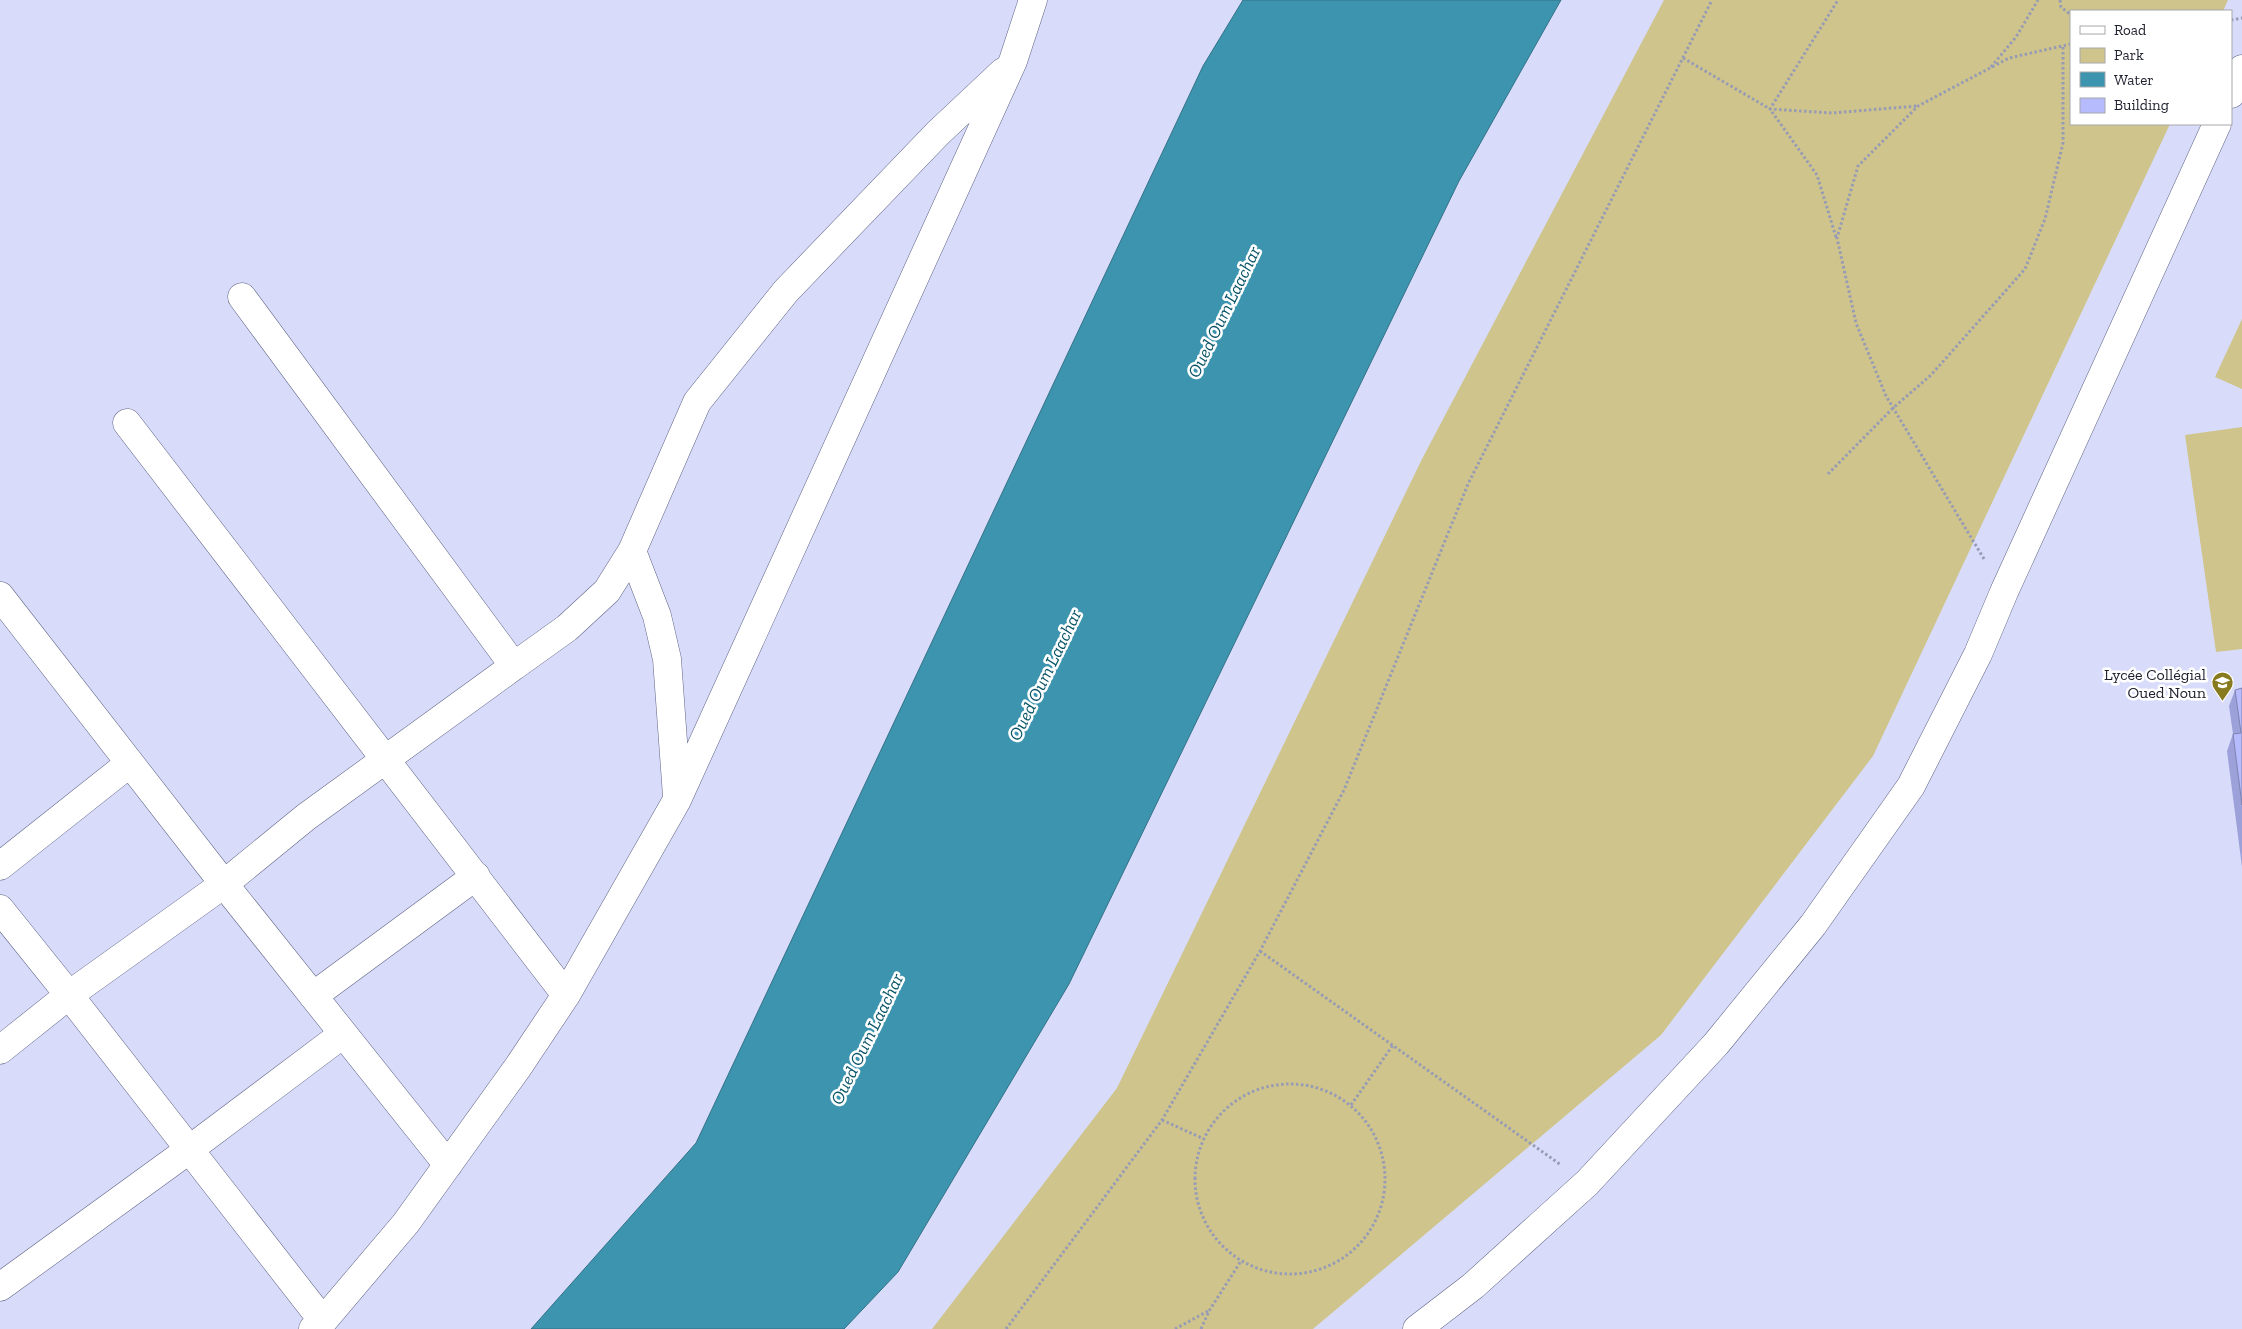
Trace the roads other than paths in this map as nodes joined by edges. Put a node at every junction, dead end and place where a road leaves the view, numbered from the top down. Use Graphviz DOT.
graph roads {
  1 [pos="1033,0"];
  2 [pos="1014,61"];
  3 [pos="2242,69"];
  4 [pos="2232,92"];
  5 [pos="2217,125"];
  6 [pos="242,297"];
  7 [pos="127,422"];
  8 [pos="632,551"];
  9 [pos="0,596"];
  10 [pos="514,666"];
  11 [pos="387,760"];
  12 [pos="130,763"];
  13 [pos="677,800"];
  14 [pos="0,866"];
  15 [pos="476,876"];
  16 [pos="224,884"];
  17 [pos="0,909"];
  18 [pos="69,995"];
  19 [pos="566,995"];
  20 [pos="313,996"];
  21 [pos="343,1034"];
  22 [pos="0,1050"];
  23 [pos="190,1149"];
  24 [pos="448,1165"];
  25 [pos="0,1287"];
  26 [pos="318,1325"];
  27 [pos="1417,1329"];
  1 -- 2 [label="street"];
  2 -- 8 [label="street"];
  2 -- 13 [label="street"];
  3 -- 4 [label="street"];
  5 -- 27 [label="street"];
  6 -- 10 [label="street"];
  7 -- 11 [label="street"];
  8 -- 10 [label="street"];
  8 -- 13 [label="street"];
  9 -- 12 [label="street"];
  10 -- 11 [label="street"];
  11 -- 15 [label="street"];
  11 -- 16 [label="street"];
  12 -- 14 [label="street"];
  12 -- 16 [label="street"];
  13 -- 19 [label="street"];
  15 -- 19 [label="street"];
  15 -- 20 [label="street"];
  16 -- 18 [label="street"];
  16 -- 20 [label="street"];
  17 -- 18 [label="street"];
  18 -- 22 [label="street"];
  18 -- 23 [label="street"];
  19 -- 24 [label="street"];
  20 -- 21 [label="street"];
  21 -- 23 [label="street"];
  21 -- 24 [label="street"];
  23 -- 25 [label="street"];
  23 -- 26 [label="street"];
  24 -- 26 [label="street"];
}
